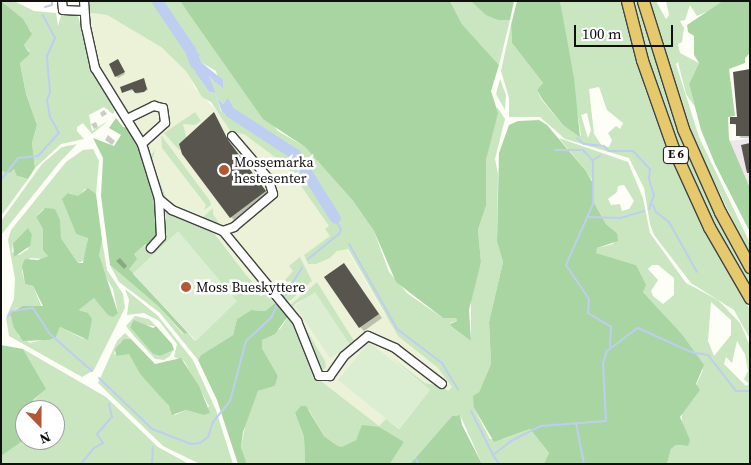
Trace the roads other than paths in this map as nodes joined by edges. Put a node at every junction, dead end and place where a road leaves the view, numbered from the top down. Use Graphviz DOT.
graph roads {
  1 [pos="62,1"];
  2 [pos="84,1"];
  3 [pos="627,1"];
  4 [pos="643,1"];
  5 [pos="84,11"];
  6 [pos="129,118"];
  7 [pos="232,136"];
  8 [pos="142,144"];
  9 [pos="159,199"];
  10 [pos="223,231"];
  11 [pos="151,248"];
  12 [pos="750,268"];
  13 [pos="750,298"];
  14 [pos="442,384"];
  1 -- 5 [label="street"];
  2 -- 5 [label="street"];
  3 -- 13 [label="highway, E 6"];
  4 -- 12 [label="highway, E 6"];
  5 -- 6 [label="street"];
  6 -- 8 [label="street"];
  6 -- 8 [label="street"];
  7 -- 10 [label="street"];
  8 -- 9 [label="street"];
  9 -- 10 [label="street"];
  9 -- 11 [label="street"];
  10 -- 14 [label="street"];
}
